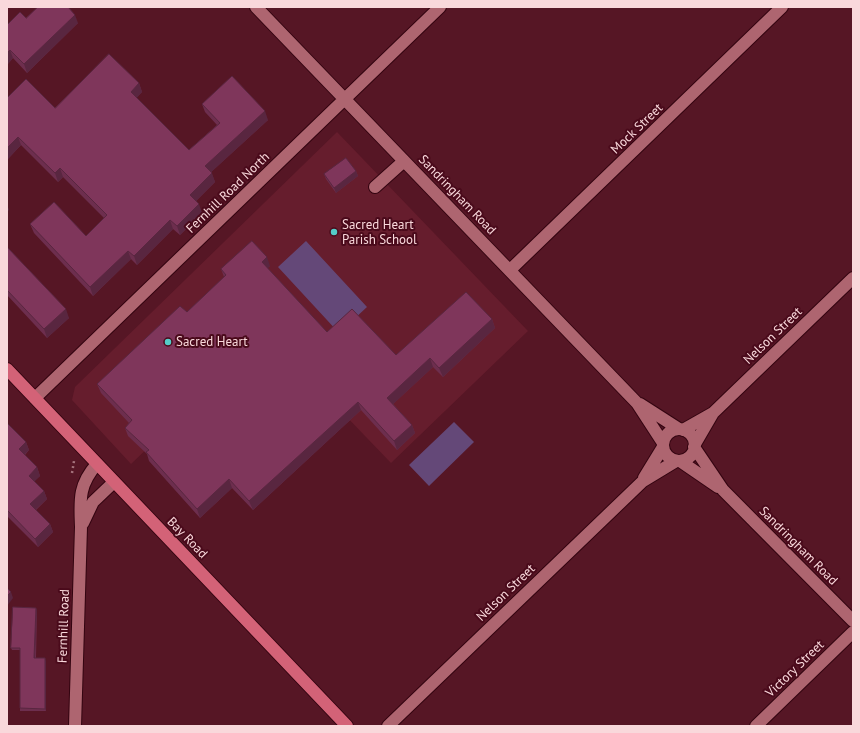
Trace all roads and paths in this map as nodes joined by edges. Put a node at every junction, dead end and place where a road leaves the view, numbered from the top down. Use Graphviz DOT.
graph roads {
  1 [pos="256,7"];
  2 [pos="440,7"];
  3 [pos="782,7"];
  4 [pos="345,100"];
  5 [pos="404,161"];
  6 [pos="375,187"];
  7 [pos="510,270"];
  8 [pos="853,278"];
  9 [pos="7,368"];
  10 [pos="35,398"];
  11 [pos="637,403"];
  12 [pos="713,413"];
  13 [pos="681,429"];
  14 [pos="663,445"];
  15 [pos="694,446"];
  16 [pos="678,461"];
  17 [pos="97,464"];
  18 [pos="642,481"];
  19 [pos="114,482"];
  20 [pos="723,490"];
  21 [pos="81,527"];
  22 [pos="853,621"];
  23 [pos="853,632"];
  24 [pos="75,726"];
  25 [pos="347,726"];
  26 [pos="388,726"];
  27 [pos="756,726"];
  1 -- 4 [label="street, Sandringham Road"];
  2 -- 4 [label="street, Fernhill Road North"];
  3 -- 7 [label="street, Mock Street"];
  4 -- 5 [label="street, Sandringham Road"];
  4 -- 10 [label="street, Fernhill Road North"];
  5 -- 6 [label="street"];
  5 -- 7 [label="street, Sandringham Road"];
  7 -- 11 [label="street, Sandringham Road"];
  8 -- 12 [label="street, Nelson Street"];
  9 -- 10 [label="main road, Bay Road"];
  10 -- 17 [label="main road, Bay Road"];
  11 -- 13 [label="street, Sandringham Road"];
  11 -- 14 [label="street, Sandringham Road"];
  12 -- 13 [label="street, Nelson Street"];
  12 -- 15 [label="street, Nelson Street"];
  13 -- 14 [label="street"];
  13 -- 15 [label="street"];
  14 -- 16 [label="street"];
  14 -- 18 [label="street, Nelson Street"];
  15 -- 16 [label="street"];
  15 -- 20 [label="street, Sandringham Road"];
  16 -- 18 [label="street, Nelson Street"];
  16 -- 20 [label="street, Sandringham Road"];
  17 -- 19 [label="main road, Bay Road"];
  17 -- 21 [label="street, Fernhill Road"];
  18 -- 26 [label="street, Nelson Street"];
  19 -- 21 [label="street, Fernhill Road"];
  19 -- 25 [label="main road, Bay Road"];
  20 -- 22 [label="street, Sandringham Road"];
  21 -- 24 [label="street, Fernhill Road"];
  23 -- 27 [label="street, Victory Street"];
}
